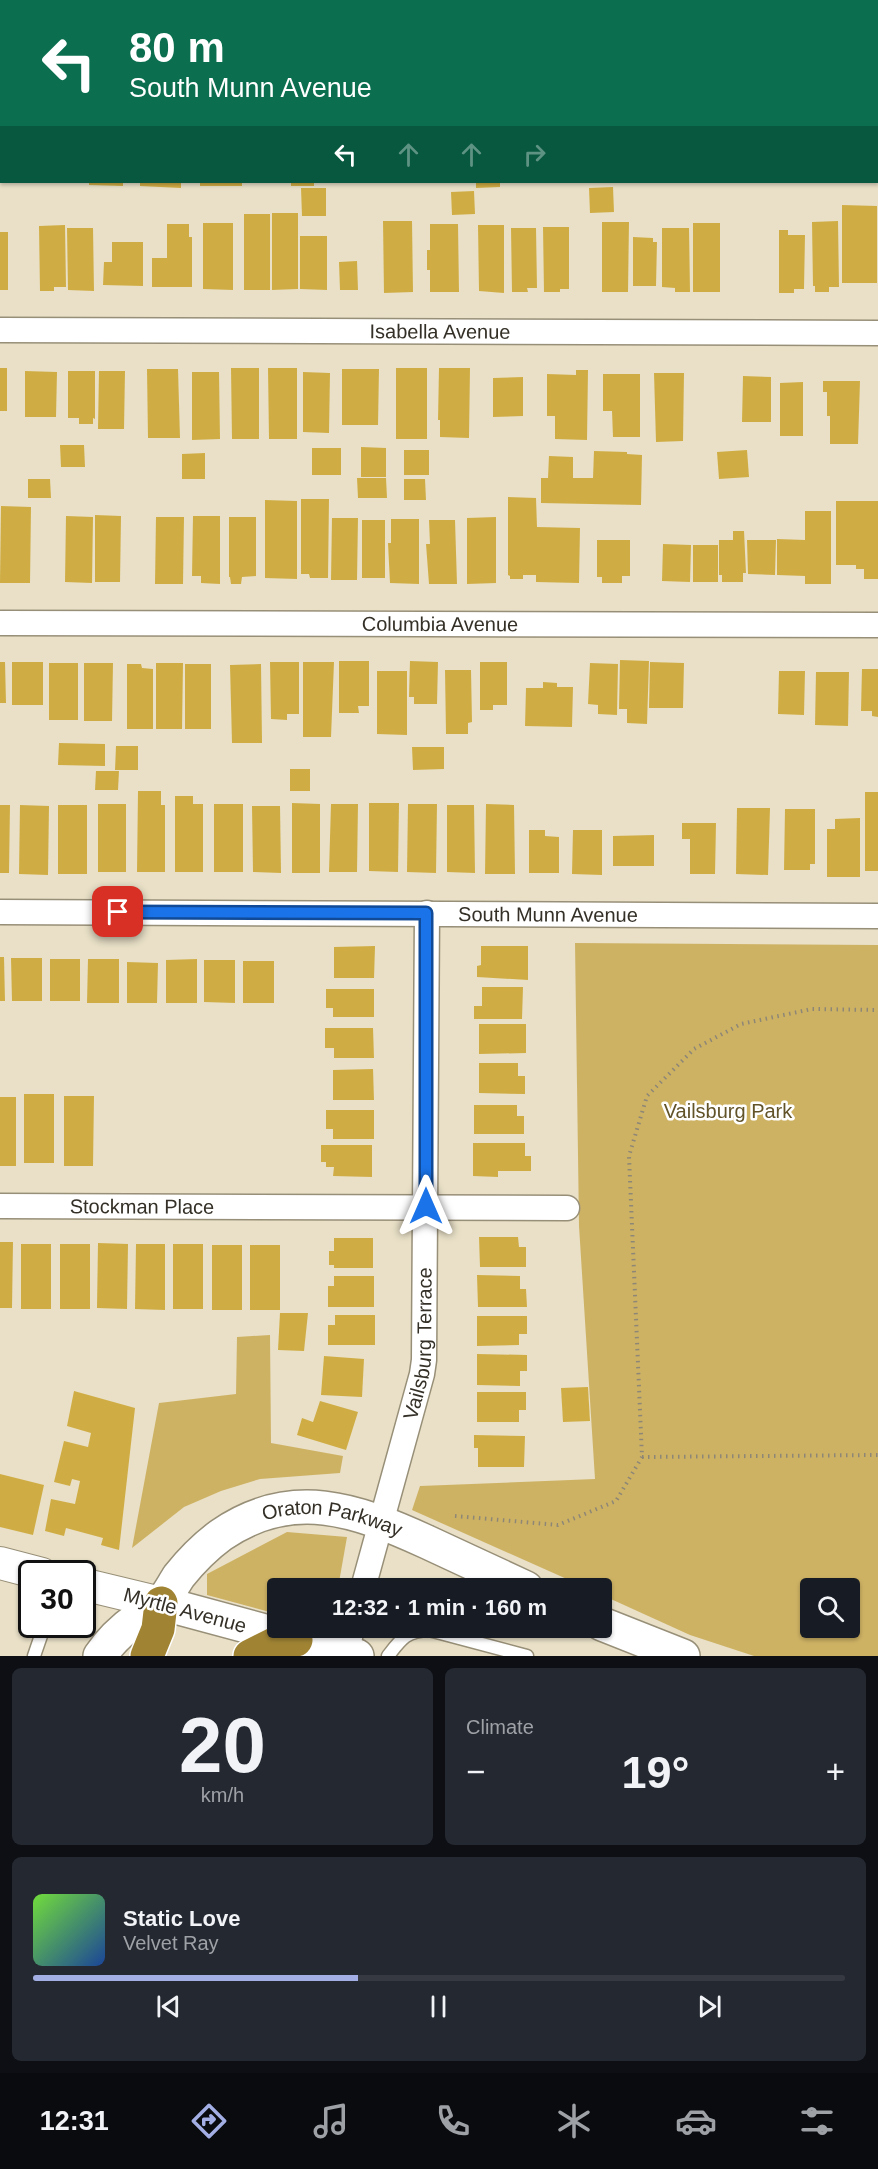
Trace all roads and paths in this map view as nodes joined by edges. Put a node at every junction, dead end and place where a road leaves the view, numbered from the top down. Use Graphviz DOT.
graph roads {
  1 [pos="0,330"];
  2 [pos="878,333"];
  3 [pos="0,623"];
  4 [pos="878,625"];
  5 [pos="0,912"];
  6 [pos="426,913"];
  7 [pos="878,916"];
  8 [pos="878,1010"];
  9 [pos="0,1206"];
  10 [pos="426,1206"];
  11 [pos="567,1208"];
  12 [pos="878,1455"];
  13 [pos="642,1456"];
  14 [pos="455,1516"];
  15 [pos="382,1522"];
  16 [pos="0,1563"];
  17 [pos="18,1568"];
  18 [pos="366,1578"];
  19 [pos="504,1578"];
  20 [pos="96,1587"];
  21 [pos="161,1603"];
  22 [pos="612,1628"];
  23 [pos="40,1638"];
  24 [pos="296,1640"];
  25 [pos="350,1648"];
  26 [pos="675,1654"];
  27 [pos="34,1656"];
  28 [pos="100,1656"];
  29 [pos="147,1656"];
  30 [pos="250,1656"];
  31 [pos="388,1656"];
  32 [pos="527,1656"];
  1 -- 2 [label="street, Isabella Avenue"];
  3 -- 4 [label="street, Columbia Avenue"];
  5 -- 6 [label="street, South Munn Avenue"];
  6 -- 7 [label="street, South Munn Avenue"];
  6 -- 10 [label="street, Vailsburg Terrace"];
  8 -- 13 [label="path"];
  9 -- 10 [label="street, Stockman Place"];
  10 -- 11 [label="street, Stockman Place"];
  10 -- 15 [label="street, Vailsburg Terrace"];
  12 -- 13 [label="path"];
  13 -- 14 [label="path"];
  15 -- 18 [label="street, Vailsburg Terrace"];
  15 -- 19 [label="main road, Oraton Parkway"];
  15 -- 21 [label="main road, Oraton Parkway"];
  16 -- 17 [label="street"];
  20 -- 21 [label="street, Myrtle Avenue"];
  21 -- 24 [label="main road, Myrtle Avenue"];
  21 -- 28 [label="main road"];
  21 -- 29 [label="highway"];
  22 -- 26 [label="main road"];
  23 -- 27 [label="lane"];
  24 -- 25 [label="main road, Myrtle Avenue"];
  24 -- 30 [label="highway"];
  31 -- 32 [label="lane"];
}
